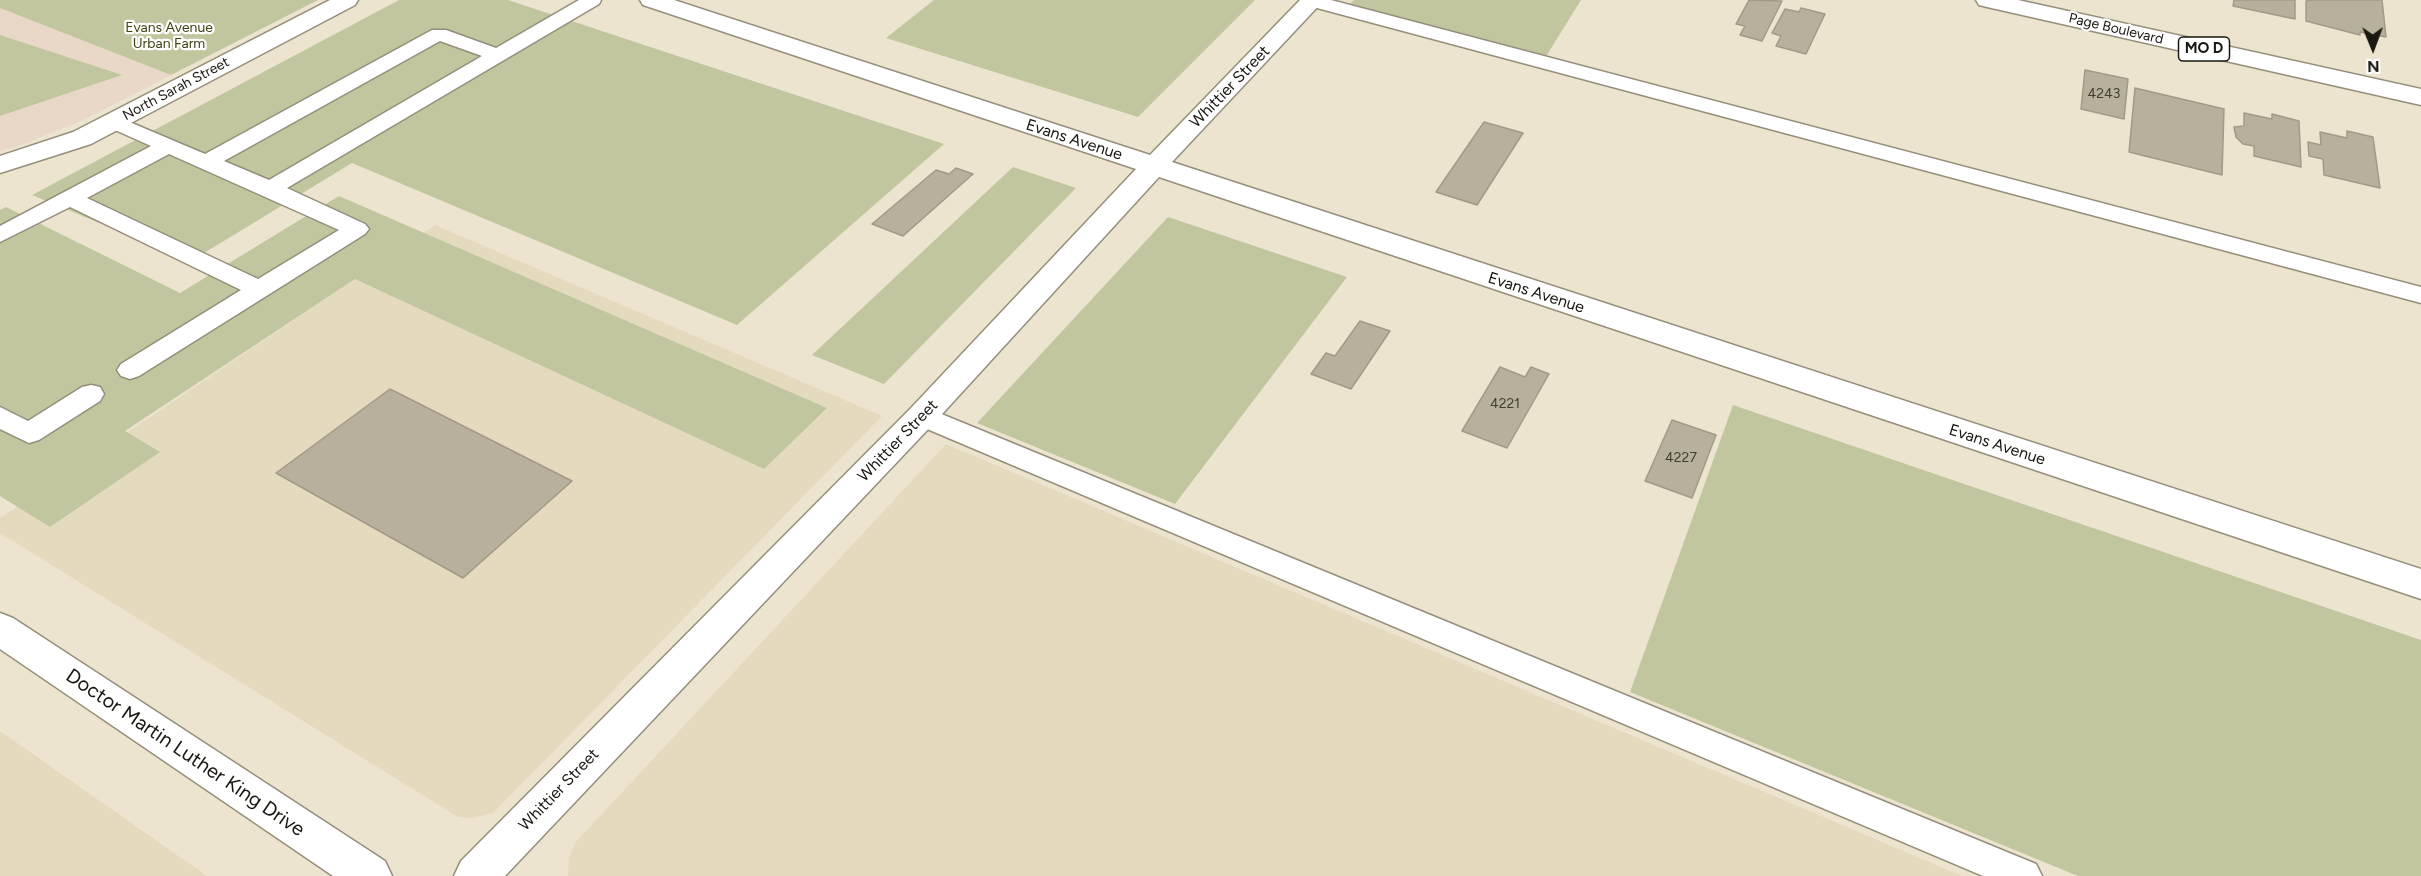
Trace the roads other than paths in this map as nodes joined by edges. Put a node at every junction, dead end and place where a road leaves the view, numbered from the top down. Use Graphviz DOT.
graph roads {
  1 [pos="347,0"];
  2 [pos="592,0"];
  3 [pos="651,0"];
  4 [pos="1311,0"];
  5 [pos="1987,0"];
  6 [pos="497,55"];
  7 [pos="2421,97"];
  8 [pos="113,122"];
  9 [pos="169,145"];
  10 [pos="208,161"];
  11 [pos="0,165"];
  12 [pos="1154,166"];
  13 [pos="270,189"];
  14 [pos="70,198"];
  15 [pos="0,235"];
  16 [pos="258,289"];
  17 [pos="2421,295"];
  18 [pos="130,370"];
  19 [pos="91,394"];
  20 [pos="922,416"];
  21 [pos="0,417"];
  22 [pos="2421,584"];
  23 [pos="0,629"];
  24 [pos="370,876"];
  25 [pos="476,876"];
  26 [pos="2024,876"];
  1 -- 8 [label="street, North Sarah Street"];
  2 -- 6 [label="lane"];
  3 -- 12 [label="street, Evans Avenue"];
  4 -- 12 [label="street, Whittier Street"];
  4 -- 17 [label="lane"];
  5 -- 7 [label="street, Page Boulevard / MO D"];
  6 -- 10 [label="lane"];
  6 -- 13 [label="lane"];
  8 -- 9 [label="lane"];
  8 -- 11 [label="street, North Sarah Street"];
  9 -- 10 [label="lane"];
  9 -- 14 [label="lane"];
  10 -- 13 [label="lane"];
  12 -- 20 [label="street, Whittier Street"];
  12 -- 22 [label="street, Evans Avenue"];
  13 -- 16 [label="lane"];
  14 -- 15 [label="lane"];
  14 -- 16 [label="lane"];
  16 -- 18 [label="lane"];
  19 -- 21 [label="lane"];
  20 -- 25 [label="street, Whittier Street"];
  20 -- 26 [label="lane"];
  23 -- 24 [label="street, Doctor Martin Luther King Drive"];
}
